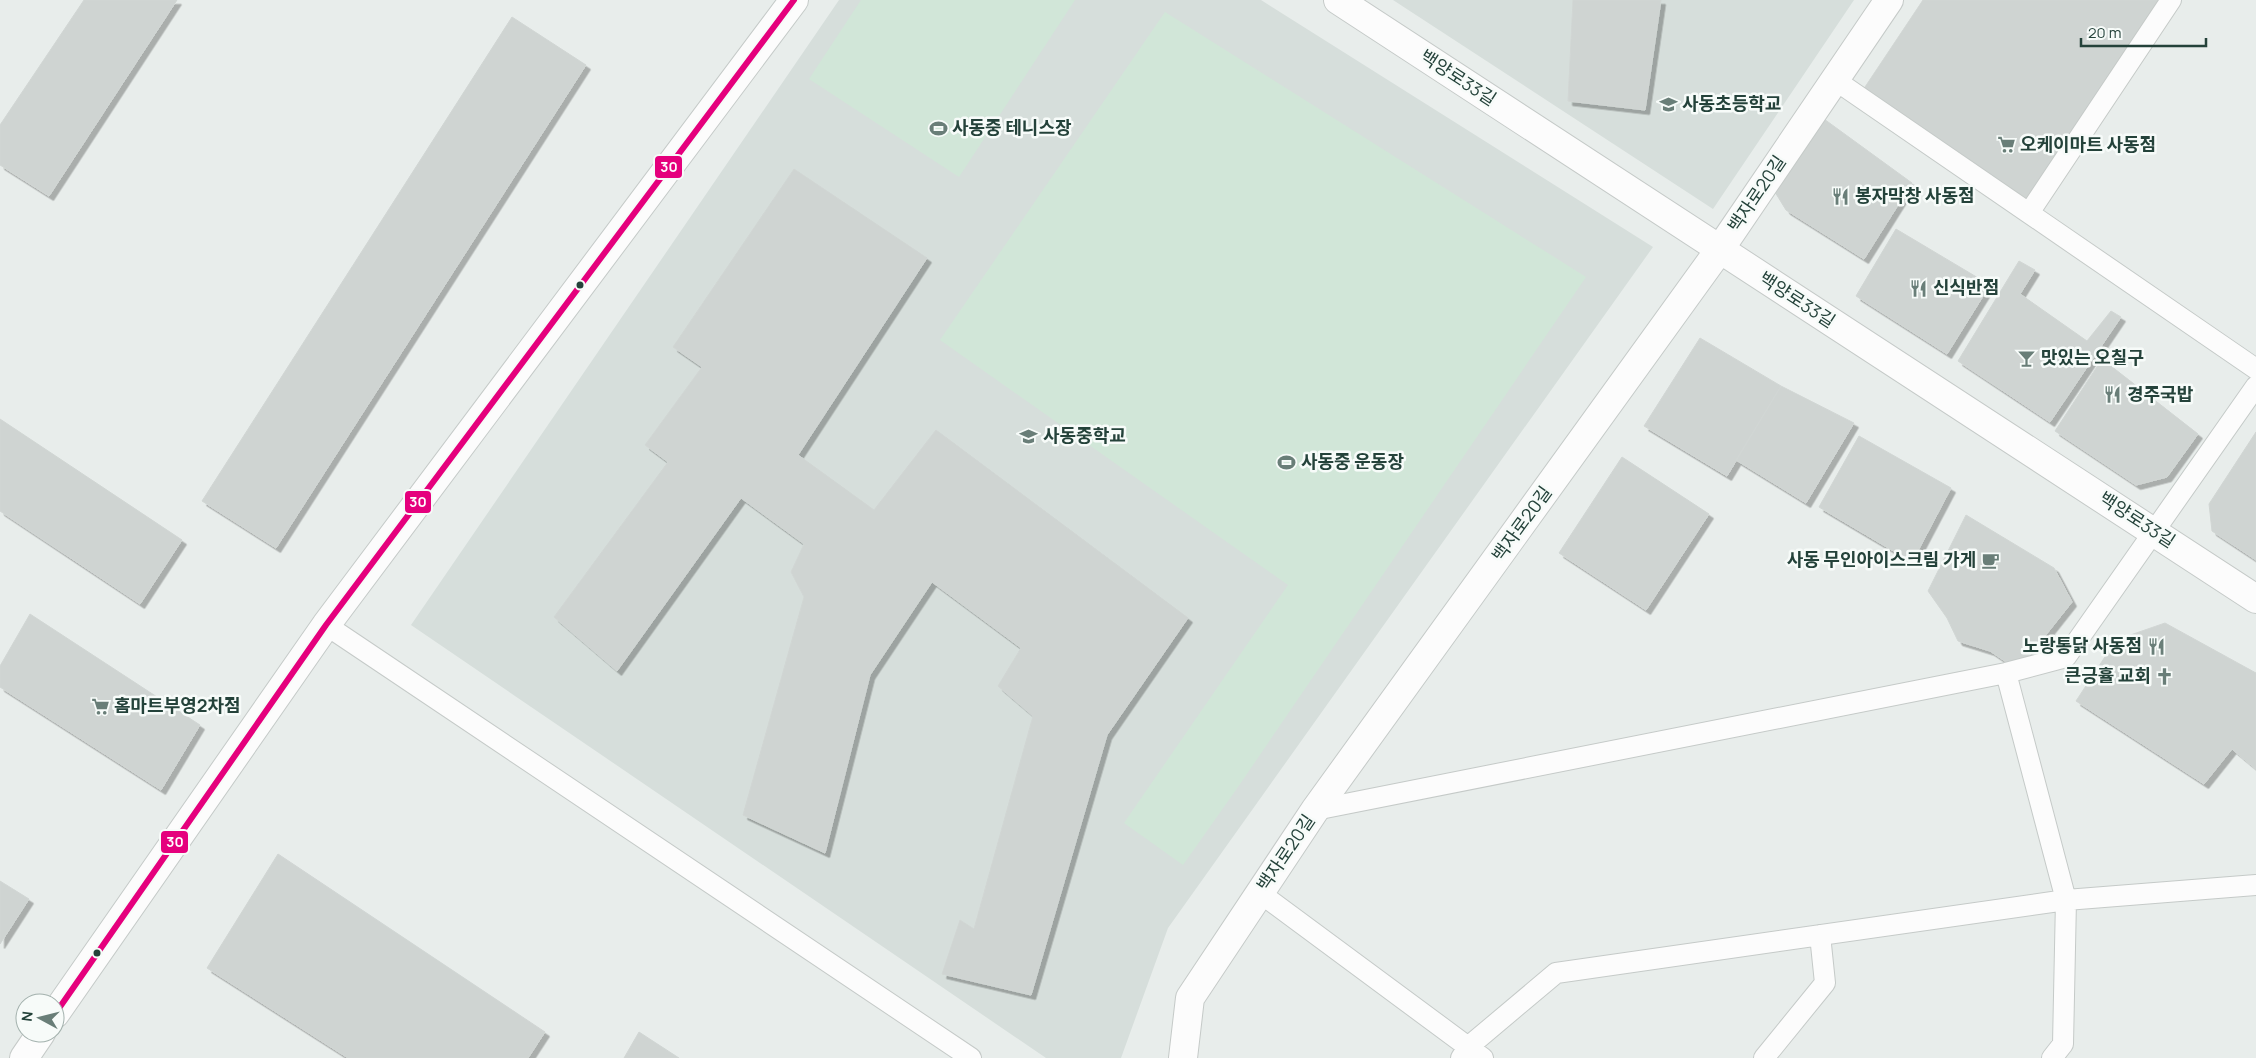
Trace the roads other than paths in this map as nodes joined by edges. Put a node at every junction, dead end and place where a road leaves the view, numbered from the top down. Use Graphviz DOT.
graph roads {
  1 [pos="794,0"];
  2 [pos="1338,0"];
  3 [pos="1889,0"];
  4 [pos="2171,0"];
  5 [pos="1835,80"];
  6 [pos="2028,213"];
  7 [pos="1720,249"];
  8 [pos="2256,368"];
  9 [pos="2256,386"];
  10 [pos="2154,532"];
  11 [pos="2256,599"];
  12 [pos="326,625"];
  13 [pos="2006,673"];
  14 [pos="1315,810"];
  15 [pos="2256,885"];
  16 [pos="1260,893"];
  17 [pos="2066,900"];
  18 [pos="1820,935"];
  19 [pos="65,1000"];
  20 [pos="34,1043"];
  21 [pos="1471,1054"];
  22 [pos="24,1058"];
  23 [pos="971,1058"];
  24 [pos="1183,1058"];
  25 [pos="1764,1058"];
  26 [pos="2052,1058"];
  1 -- 12 [label="street"];
  2 -- 7 [label="street, 백양로33길"];
  3 -- 5 [label="street, 백자로20길"];
  4 -- 6 [label="lane"];
  5 -- 6 [label="lane"];
  5 -- 7 [label="street, 백자로20길"];
  6 -- 8 [label="lane"];
  7 -- 10 [label="street, 백양로33길"];
  7 -- 14 [label="street, 백자로20길"];
  9 -- 10 [label="lane"];
  10 -- 11 [label="street, 백양로33길"];
  10 -- 13 [label="lane"];
  12 -- 19 [label="street"];
  12 -- 23 [label="lane"];
  13 -- 14 [label="lane"];
  13 -- 17 [label="lane"];
  14 -- 16 [label="street, 백자로20길"];
  15 -- 17 [label="lane"];
  16 -- 21 [label="lane"];
  16 -- 24 [label="street, 백자로20길"];
  17 -- 18 [label="lane"];
  17 -- 26 [label="lane"];
  18 -- 21 [label="lane"];
  18 -- 25 [label="lane"];
  20 -- 22 [label="street"];
}
